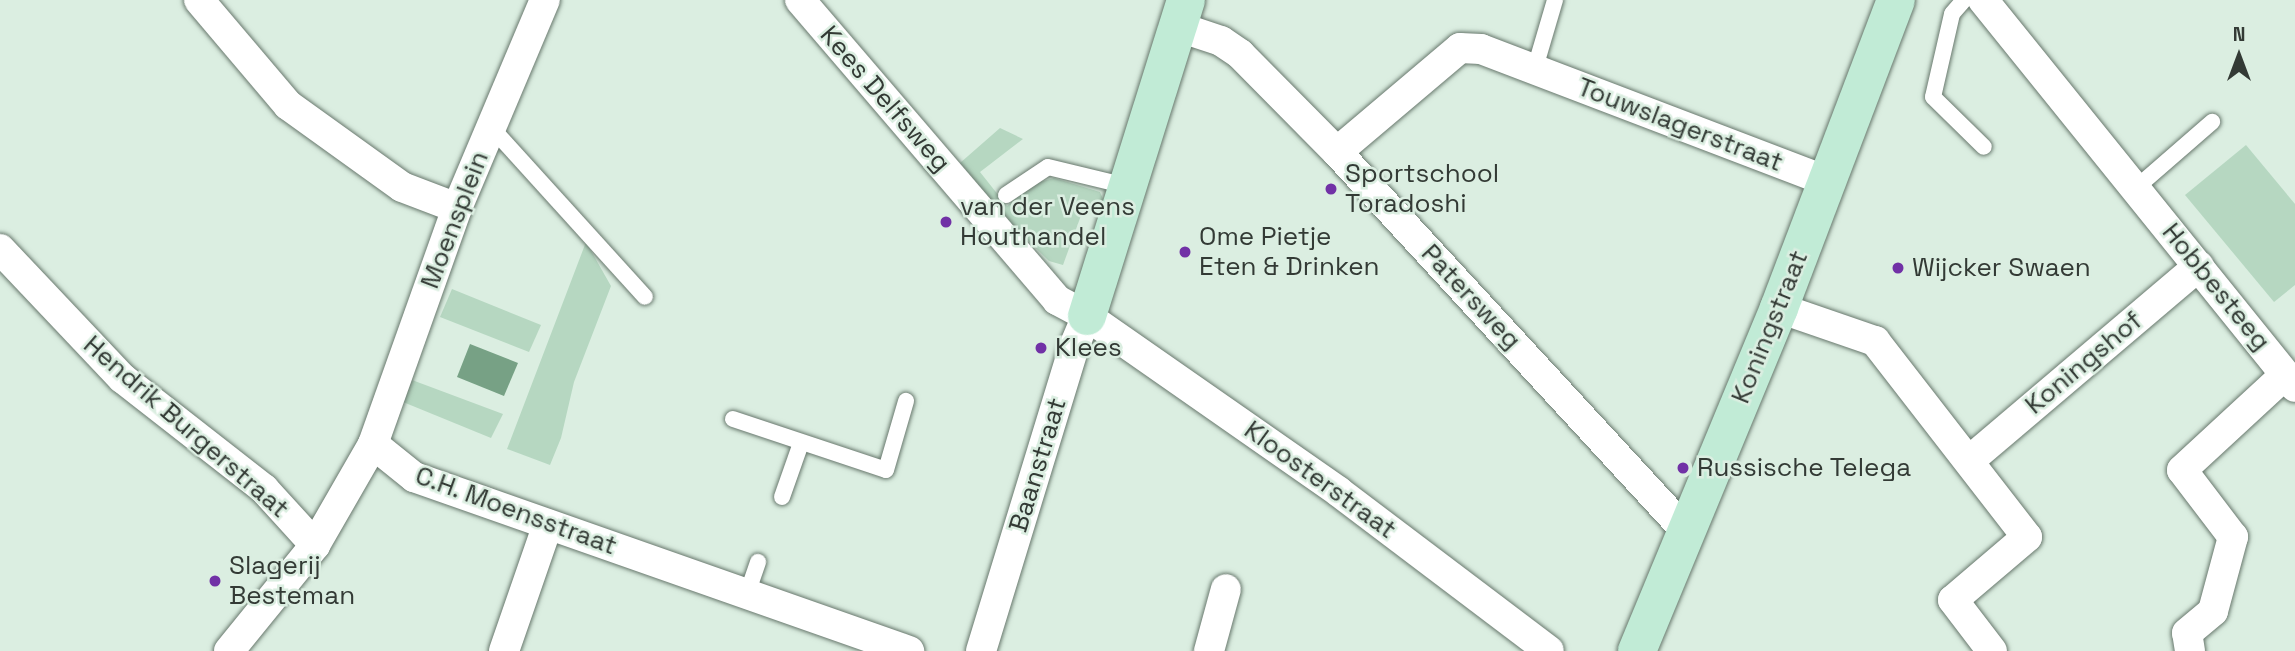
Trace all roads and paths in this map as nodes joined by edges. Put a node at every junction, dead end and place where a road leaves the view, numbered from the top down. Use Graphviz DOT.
graph roads {
  1 [pos="199,0"];
  2 [pos="545,0"];
  3 [pos="800,0"];
  4 [pos="1555,0"];
  5 [pos="1896,0"];
  6 [pos="1964,0"];
  7 [pos="1983,0"];
  8 [pos="1182,14"];
  9 [pos="1535,68"];
  10 [pos="2212,122"];
  11 [pos="491,127"];
  12 [pos="1984,147"];
  13 [pos="1337,152"];
  14 [pos="1827,181"];
  15 [pos="1130,186"];
  16 [pos="2136,188"];
  17 [pos="1006,195"];
  18 [pos="457,208"];
  19 [pos="0,249"];
  20 [pos="2199,265"];
  21 [pos="645,297"];
  22 [pos="1779,308"];
  23 [pos="1087,316"];
  24 [pos="2290,381"];
  25 [pos="906,401"];
  26 [pos="733,419"];
  27 [pos="801,443"];
  28 [pos="373,444"];
  29 [pos="1970,460"];
  30 [pos="782,497"];
  31 [pos="548,524"];
  32 [pos="1686,531"];
  33 [pos="314,545"];
  34 [pos="758,562"];
  35 [pos="1226,589"];
  36 [pos="747,594"];
  37 [pos="229,651"];
  38 [pos="504,651"];
  39 [pos="909,651"];
  40 [pos="981,651"];
  41 [pos="1209,651"];
  42 [pos="1549,651"];
  43 [pos="1637,651"];
  44 [pos="1993,651"];
  45 [pos="2190,651"];
  1 -- 18 [label="street"];
  2 -- 11 [label="street, Moensplein"];
  3 -- 23 [label="street, Kees Delfsweg"];
  4 -- 9 [label="lane"];
  5 -- 14 [label="street, Koningstraat"];
  6 -- 12 [label="lane"];
  7 -- 16 [label="street, Hobbesteeg"];
  8 -- 13 [label="street, Patersweg"];
  8 -- 15 [label="street, Baanstraat"];
  9 -- 13 [label="street, Touwslagerstraat"];
  9 -- 14 [label="street, Touwslagerstraat"];
  10 -- 16 [label="lane"];
  11 -- 18 [label="street, Moensplein"];
  11 -- 21 [label="lane"];
  13 -- 32 [label="street, Patersweg"];
  14 -- 22 [label="street, Koningstraat"];
  15 -- 17 [label="lane"];
  15 -- 23 [label="street, Baanstraat"];
  16 -- 20 [label="street, Hobbesteeg"];
  18 -- 28 [label="street, Moensplein"];
  19 -- 33 [label="street, Hendrik Burgerstraat"];
  20 -- 24 [label="street, Hobbesteeg"];
  20 -- 29 [label="street, Koningshof"];
  22 -- 29 [label="street"];
  22 -- 32 [label="street, Koningstraat"];
  23 -- 40 [label="street, Baanstraat"];
  23 -- 42 [label="street, Kloosterstraat"];
  24 -- 45 [label="street"];
  25 -- 27 [label="lane"];
  26 -- 27 [label="lane"];
  27 -- 30 [label="lane"];
  28 -- 31 [label="street, C.H. Moensstraat"];
  28 -- 33 [label="street"];
  29 -- 44 [label="street"];
  31 -- 36 [label="street, C.H. Moensstraat"];
  31 -- 38 [label="street"];
  32 -- 43 [label="street, Koningstraat"];
  33 -- 37 [label="street"];
  34 -- 36 [label="lane"];
  35 -- 41 [label="street"];
  36 -- 39 [label="street, C.H. Moensstraat"];
}
